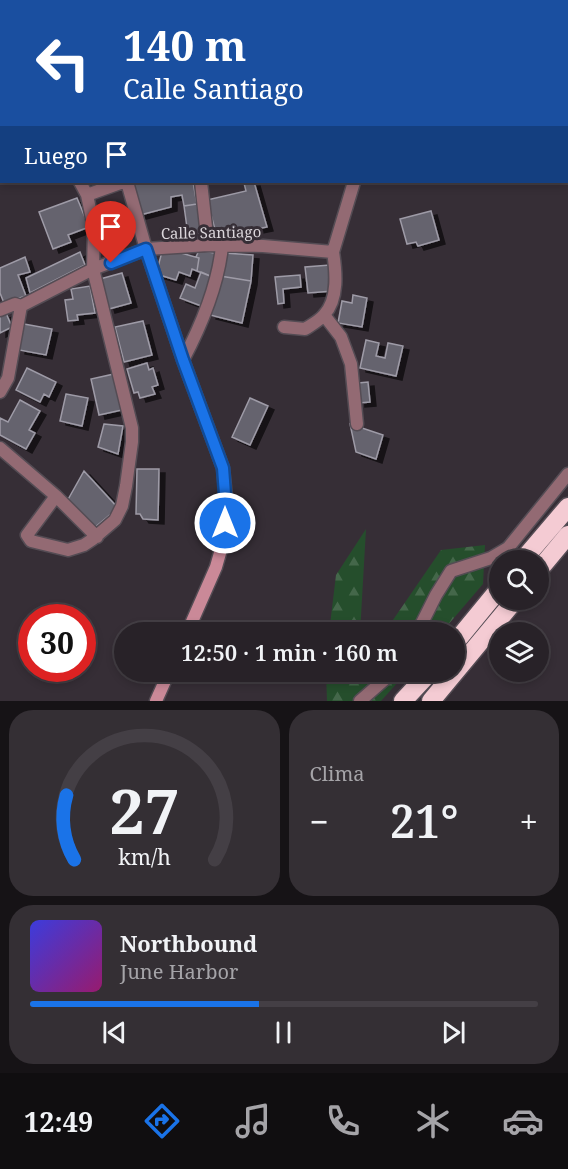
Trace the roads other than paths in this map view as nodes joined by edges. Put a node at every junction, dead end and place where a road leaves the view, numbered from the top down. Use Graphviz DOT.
graph roads {
  1 [pos="81,183"];
  2 [pos="122,183"];
  3 [pos="125,183"];
  4 [pos="201,183"];
  5 [pos="354,183"];
  6 [pos="87,195"];
  7 [pos="208,245"];
  8 [pos="222,246"];
  9 [pos="146,249"];
  10 [pos="333,252"];
  11 [pos="93,268"];
  12 [pos="21,306"];
  13 [pos="0,310"];
  14 [pos="324,315"];
  15 [pos="284,327"];
  16 [pos="183,360"];
  17 [pos="0,392"];
  18 [pos="357,424"];
  19 [pos="0,448"];
  20 [pos="568,474"];
  21 [pos="56,496"];
  22 [pos="568,507"];
  23 [pos="568,535"];
  24 [pos="97,537"];
  25 [pos="531,550"];
  26 [pos="549,558"];
  27 [pos="489,601"];
  28 [pos="507,610"];
  29 [pos="192,622"];
  30 [pos="422,622"];
  31 [pos="465,631"];
  32 [pos="165,682"];
  33 [pos="382,682"];
  34 [pos="421,682"];
  35 [pos="156,701"];
  36 [pos="360,701"];
  37 [pos="403,701"];
  38 [pos="431,701"];
  1 -- 6 [label="street"];
  2 -- 6 [label="street"];
  3 -- 9 [label="street"];
  4 -- 7 [label="street"];
  5 -- 10 [label="street"];
  6 -- 11 [label="street"];
  7 -- 8 [label="street, Calle Santiago"];
  7 -- 9 [label="street, Calle Santiago"];
  8 -- 10 [label="street, Calle Santiago"];
  8 -- 16 [label="street"];
  9 -- 11 [label="street, Calle Santiago"];
  9 -- 16 [label="street"];
  10 -- 14 [label="street"];
  11 -- 12 [label="street, Calle Santiago"];
  11 -- 24 [label="street"];
  12 -- 13 [label="street, Calle Santiago"];
  12 -- 17 [label="street"];
  14 -- 15 [label="street"];
  14 -- 18 [label="street"];
  16 -- 29 [label="street"];
  19 -- 21 [label="street"];
  20 -- 30 [label="street"];
  21 -- 24 [label="street"];
  21 -- 24 [label="street"];
  22 -- 25 [label="highway"];
  23 -- 26 [label="highway"];
  27 -- 31 [label="highway"];
  28 -- 38 [label="highway"];
  32 -- 35 [label="street"];
  33 -- 36 [label="street"];
  34 -- 37 [label="highway"];
}
